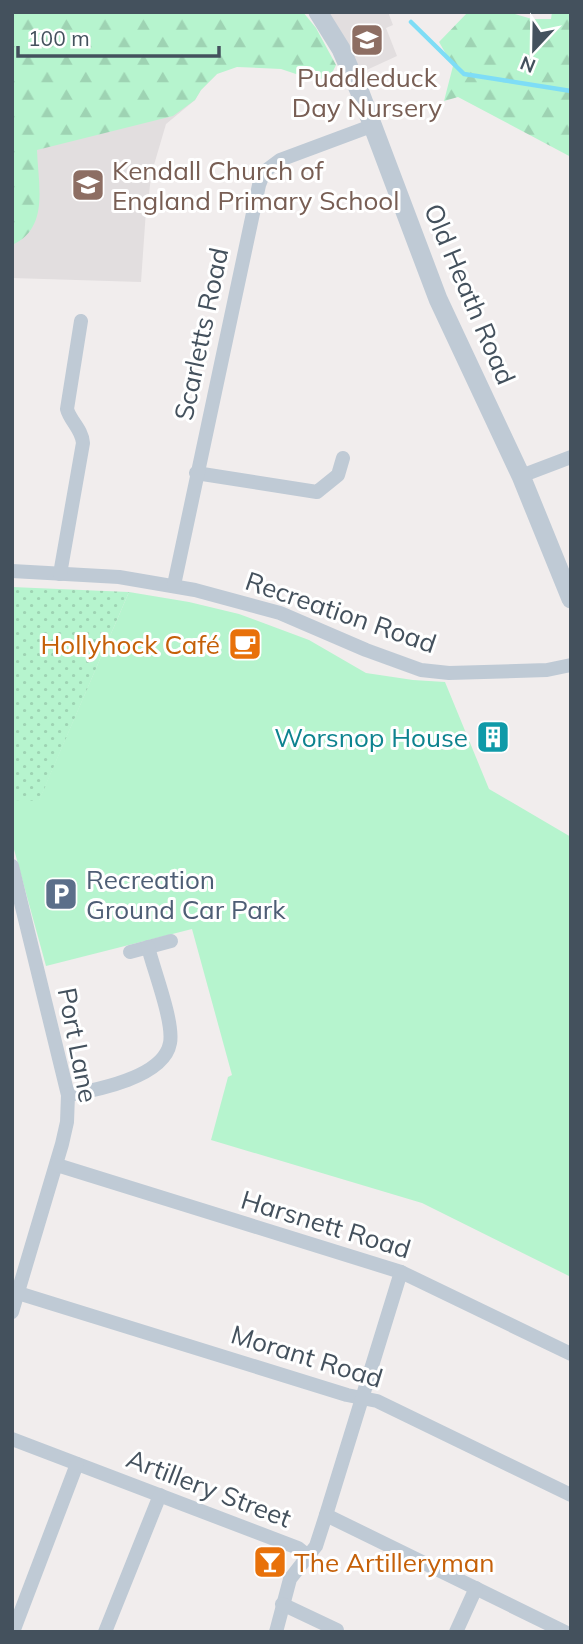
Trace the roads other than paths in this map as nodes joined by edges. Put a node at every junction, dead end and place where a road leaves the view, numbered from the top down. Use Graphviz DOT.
graph roads {
  1 [pos="318,12"];
  2 [pos="374,125"];
  3 [pos="82,321"];
  4 [pos="343,457"];
  5 [pos="571,457"];
  6 [pos="196,473"];
  7 [pos="521,477"];
  8 [pos="12,571"];
  9 [pos="60,574"];
  10 [pos="174,585"];
  11 [pos="571,599"];
  12 [pos="571,665"];
  13 [pos="12,866"];
  14 [pos="171,941"];
  15 [pos="148,947"];
  16 [pos="130,952"];
  17 [pos="68,1095"];
  18 [pos="57,1165"];
  19 [pos="401,1272"];
  20 [pos="18,1293"];
  21 [pos="12,1312"];
  22 [pos="571,1354"];
  23 [pos="361,1398"];
  24 [pos="12,1439"];
  25 [pos="77,1464"];
  26 [pos="160,1495"];
  27 [pos="571,1495"];
  28 [pos="327,1515"];
  29 [pos="308,1556"];
  30 [pos="476,1588"];
  31 [pos="282,1604"];
  32 [pos="337,1630"];
  33 [pos="13,1632"];
  34 [pos="105,1632"];
  35 [pos="276,1632"];
  36 [pos="456,1632"];
  37 [pos="565,1632"];
  1 -- 2 [label="street, Old Heath Road"];
  2 -- 6 [label="street, Scarletts Road"];
  2 -- 7 [label="street, Old Heath Road"];
  3 -- 9 [label="street"];
  4 -- 6 [label="street"];
  5 -- 7 [label="street"];
  6 -- 10 [label="street, Scarletts Road"];
  7 -- 11 [label="street, Old Heath Road"];
  8 -- 9 [label="street, Recreation Road"];
  9 -- 10 [label="street, Recreation Road"];
  10 -- 12 [label="street, Recreation Road"];
  13 -- 17 [label="street, Port Lane"];
  14 -- 15 [label="street"];
  15 -- 16 [label="street"];
  15 -- 17 [label="street"];
  17 -- 18 [label="street, Port Lane"];
  18 -- 19 [label="street, Harsnett Road"];
  18 -- 20 [label="street, Port Lane"];
  19 -- 22 [label="street, Harsnett Road"];
  19 -- 23 [label="street"];
  20 -- 21 [label="street, Port Lane"];
  20 -- 23 [label="street, Morant Road"];
  23 -- 27 [label="street, Morant Road"];
  23 -- 28 [label="street"];
  24 -- 25 [label="street, Artillery Street"];
  25 -- 26 [label="street, Artillery Street"];
  25 -- 33 [label="street"];
  26 -- 29 [label="street, Artillery Street"];
  26 -- 34 [label="street"];
  28 -- 29 [label="street"];
  28 -- 30 [label="street"];
  29 -- 31 [label="street, Artillery Street"];
  30 -- 36 [label="street"];
  30 -- 37 [label="street"];
  31 -- 32 [label="street"];
  31 -- 35 [label="street, Artillery Street"];
}
